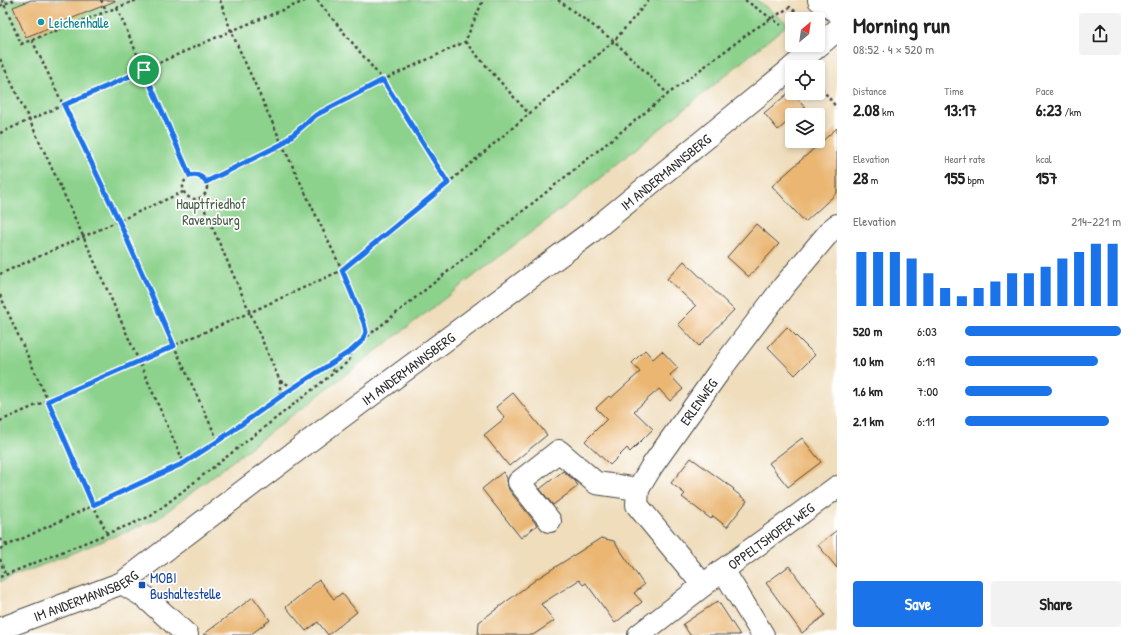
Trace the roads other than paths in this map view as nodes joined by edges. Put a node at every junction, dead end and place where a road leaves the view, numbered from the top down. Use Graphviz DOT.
graph roads {
  1 [pos="819,0"];
  2 [pos="837,12"];
  3 [pos="837,30"];
  4 [pos="801,60"];
  5 [pos="785,73"];
  6 [pos="837,225"];
  7 [pos="837,487"];
  8 [pos="638,489"];
  9 [pos="550,521"];
  10 [pos="723,570"];
  11 [pos="122,583"];
  12 [pos="703,585"];
  13 [pos="0,629"];
  14 [pos="187,635"];
  15 [pos="639,635"];
  16 [pos="763,635"];
  1 -- 2 [label="street"];
  3 -- 4 [label="street, IM ANDERMANNSBERG"];
  5 -- 11 [label="street, IM ANDERMANNSBERG"];
  6 -- 8 [label="street, ERLENWEG"];
  7 -- 10 [label="street, OPPELTSHOFER WEG"];
  8 -- 9 [label="street"];
  8 -- 12 [label="street"];
  10 -- 12 [label="street, OPPELTSHOFER WEG"];
  10 -- 16 [label="street, OPPELTSHOFER WEG"];
  11 -- 13 [label="street, IM ANDERMANNSBERG"];
  11 -- 14 [label="street"];
  12 -- 15 [label="street, OPPELTSHOFER WEG"];
}
